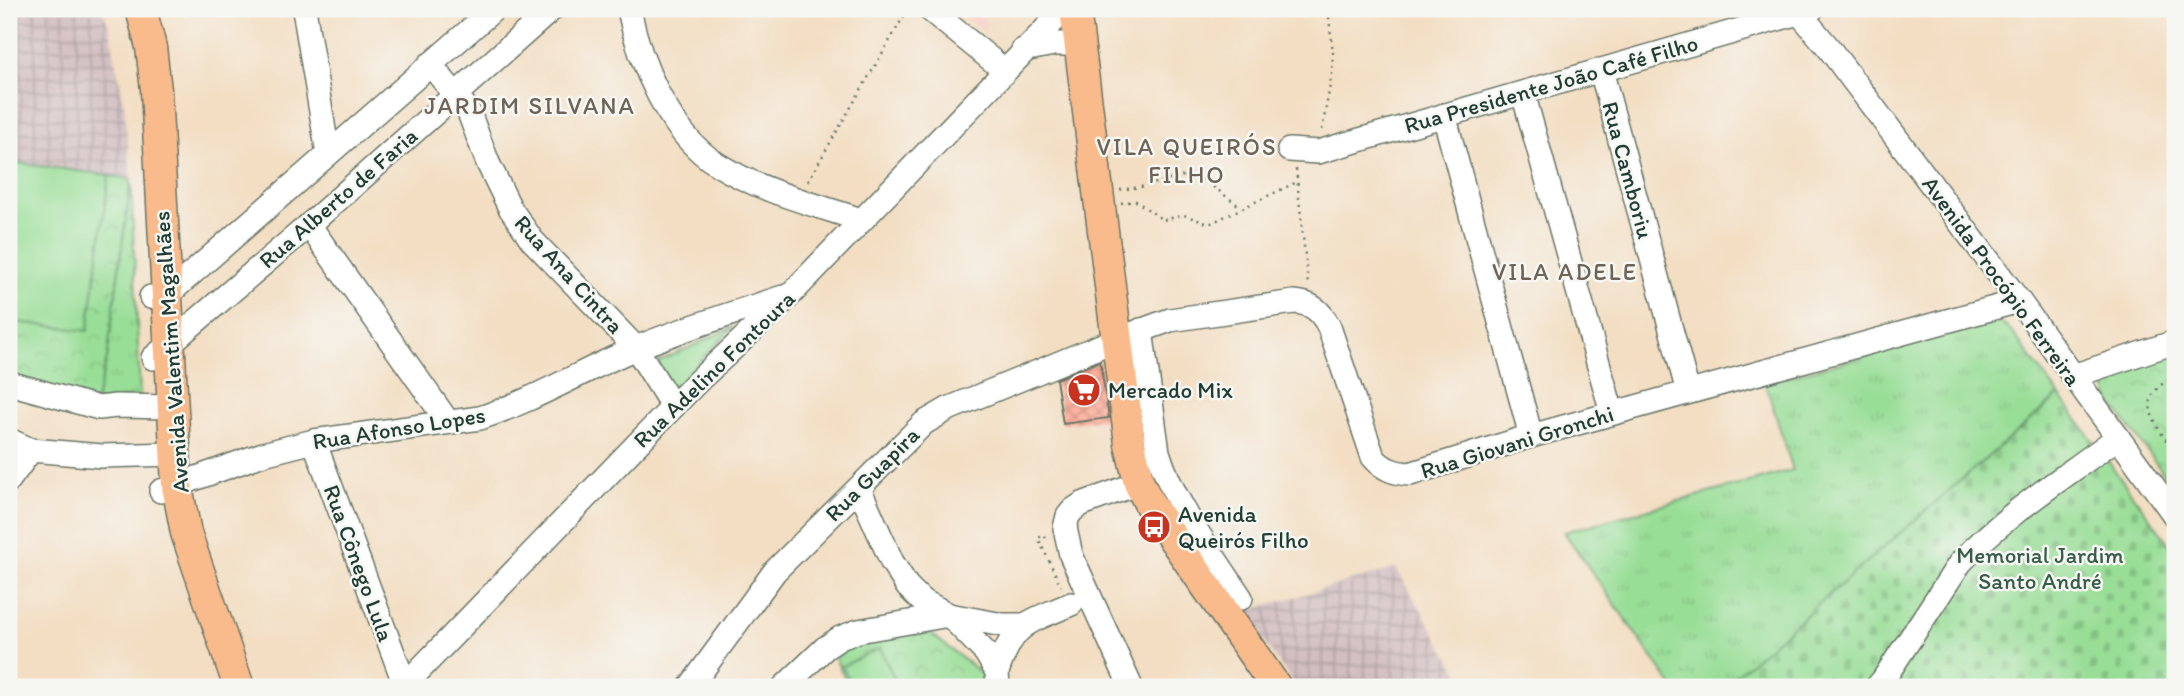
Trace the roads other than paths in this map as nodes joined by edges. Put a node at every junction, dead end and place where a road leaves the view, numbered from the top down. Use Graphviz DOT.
graph roads {
  1 [pos="119,9"];
  2 [pos="141,9"];
  3 [pos="304,9"];
  4 [pos="494,9"];
  5 [pos="552,9"];
  6 [pos="629,9"];
  7 [pos="929,9"];
  8 [pos="1066,9"];
  9 [pos="1075,9"];
  10 [pos="1806,10"];
  11 [pos="1079,44"];
  12 [pos="1023,50"];
  13 [pos="430,64"];
  14 [pos="1004,70"];
  15 [pos="1601,70"];
  16 [pos="1522,93"];
  17 [pos="456,94"];
  18 [pos="1444,116"];
  19 [pos="1292,151"];
  20 [pos="328,154"];
  21 [pos="862,220"];
  22 [pos="309,225"];
  23 [pos="790,295"];
  24 [pos="159,296"];
  25 [pos="2019,301"];
  26 [pos="1128,335"];
  27 [pos="2175,342"];
  28 [pos="636,348"];
  29 [pos="161,351"];
  30 [pos="2073,376"];
  31 [pos="9,383"];
  32 [pos="1688,392"];
  33 [pos="164,407"];
  34 [pos="673,407"];
  35 [pos="1612,413"];
  36 [pos="448,422"];
  37 [pos="1531,436"];
  38 [pos="2118,437"];
  39 [pos="9,440"];
  40 [pos="314,441"];
  41 [pos="31,450"];
  42 [pos="166,454"];
  43 [pos="9,480"];
  44 [pos="1139,483"];
  45 [pos="859,488"];
  46 [pos="169,489"];
  47 [pos="2175,516"];
  48 [pos="1241,598"];
  49 [pos="1071,604"];
  50 [pos="949,615"];
  51 [pos="1022,625"];
  52 [pos="997,680"];
  53 [pos="1883,685"];
  54 [pos="404,686"];
  55 [pos="220,687"];
  56 [pos="239,687"];
  57 [pos="690,687"];
  58 [pos="784,687"];
  59 [pos="1131,687"];
  60 [pos="1276,687"];
  1 -- 24 [label="main road, Avenida Valentim Magalhães"];
  2 -- 24 [label="main road, Avenida Valentim Magalhães"];
  3 -- 20 [label="street"];
  4 -- 13 [label="street, Rua Alberto de Faria"];
  5 -- 17 [label="street, Rua Alberto de Faria"];
  6 -- 21 [label="street"];
  7 -- 14 [label="street"];
  8 -- 12 [label="street, Rua Adelino Fontoura"];
  9 -- 11 [label="main road"];
  10 -- 15 [label="street, Rua Presidente João Café Filho"];
  10 -- 25 [label="street, Avenida Procópio Ferreira"];
  11 -- 12 [label="street"];
  11 -- 26 [label="main road"];
  12 -- 14 [label="street, Rua Adelino Fontoura"];
  13 -- 17 [label="street, Rua Ana Cintra"];
  13 -- 20 [label="street, Rua Alberto de Faria"];
  14 -- 21 [label="street, Rua Adelino Fontoura"];
  15 -- 16 [label="street, Rua Presidente João Café Filho"];
  15 -- 32 [label="street, Rua Camboriu"];
  16 -- 18 [label="street, Rua Presidente João Café Filho"];
  16 -- 35 [label="street"];
  17 -- 22 [label="street, Rua Alberto de Faria"];
  17 -- 28 [label="street, Rua Ana Cintra"];
  18 -- 19 [label="street, Rua Presidente João Café Filho"];
  18 -- 37 [label="street"];
  20 -- 24 [label="street, Rua Alberto de Faria"];
  21 -- 23 [label="street, Rua Adelino Fontoura"];
  22 -- 29 [label="street, Rua Alberto de Faria"];
  22 -- 36 [label="street"];
  23 -- 28 [label="street, Rua Afonso Lopes"];
  23 -- 34 [label="street, Rua Adelino Fontoura"];
  24 -- 29 [label="main road, Avenida Valentim Magalhães"];
  25 -- 30 [label="street, Avenida Procópio Ferreira"];
  25 -- 32 [label="street, Rua Giovani Gronchi"];
  26 -- 37 [label="street, Rua Giovani Gronchi"];
  26 -- 44 [label="main road"];
  26 -- 45 [label="street, Rua Guapira"];
  26 -- 48 [label="street"];
  27 -- 30 [label="street"];
  28 -- 34 [label="street, Rua Ana Cintra"];
  28 -- 36 [label="street, Rua Afonso Lopes"];
  29 -- 33 [label="main road, Avenida Valentim Magalhães"];
  30 -- 38 [label="street, Avenida Procópio Ferreira"];
  31 -- 33 [label="street"];
  32 -- 35 [label="street, Rua Giovani Gronchi"];
  33 -- 42 [label="main road, Avenida Valentim Magalhães"];
  34 -- 54 [label="street, Rua Adelino Fontoura"];
  35 -- 37 [label="street, Rua Giovani Gronchi"];
  36 -- 40 [label="street, Rua Afonso Lopes"];
  38 -- 47 [label="street, Avenida Procópio Ferreira"];
  38 -- 53 [label="street"];
  39 -- 41 [label="street"];
  40 -- 46 [label="street, Rua Afonso Lopes"];
  40 -- 54 [label="street, Rua Cônego Lula"];
  41 -- 42 [label="street"];
  41 -- 43 [label="street"];
  42 -- 46 [label="main road, Avenida Valentim Magalhães"];
  44 -- 59 [label="street"];
  44 -- 60 [label="main road"];
  45 -- 50 [label="street"];
  45 -- 57 [label="street, Rua Guapira"];
  46 -- 55 [label="main road, Avenida Valentim Magalhães"];
  46 -- 56 [label="main road, Avenida Valentim Magalhães"];
  49 -- 51 [label="street"];
  50 -- 51 [label="street"];
  50 -- 52 [label="street"];
  50 -- 58 [label="street"];
  51 -- 52 [label="street"];
}
